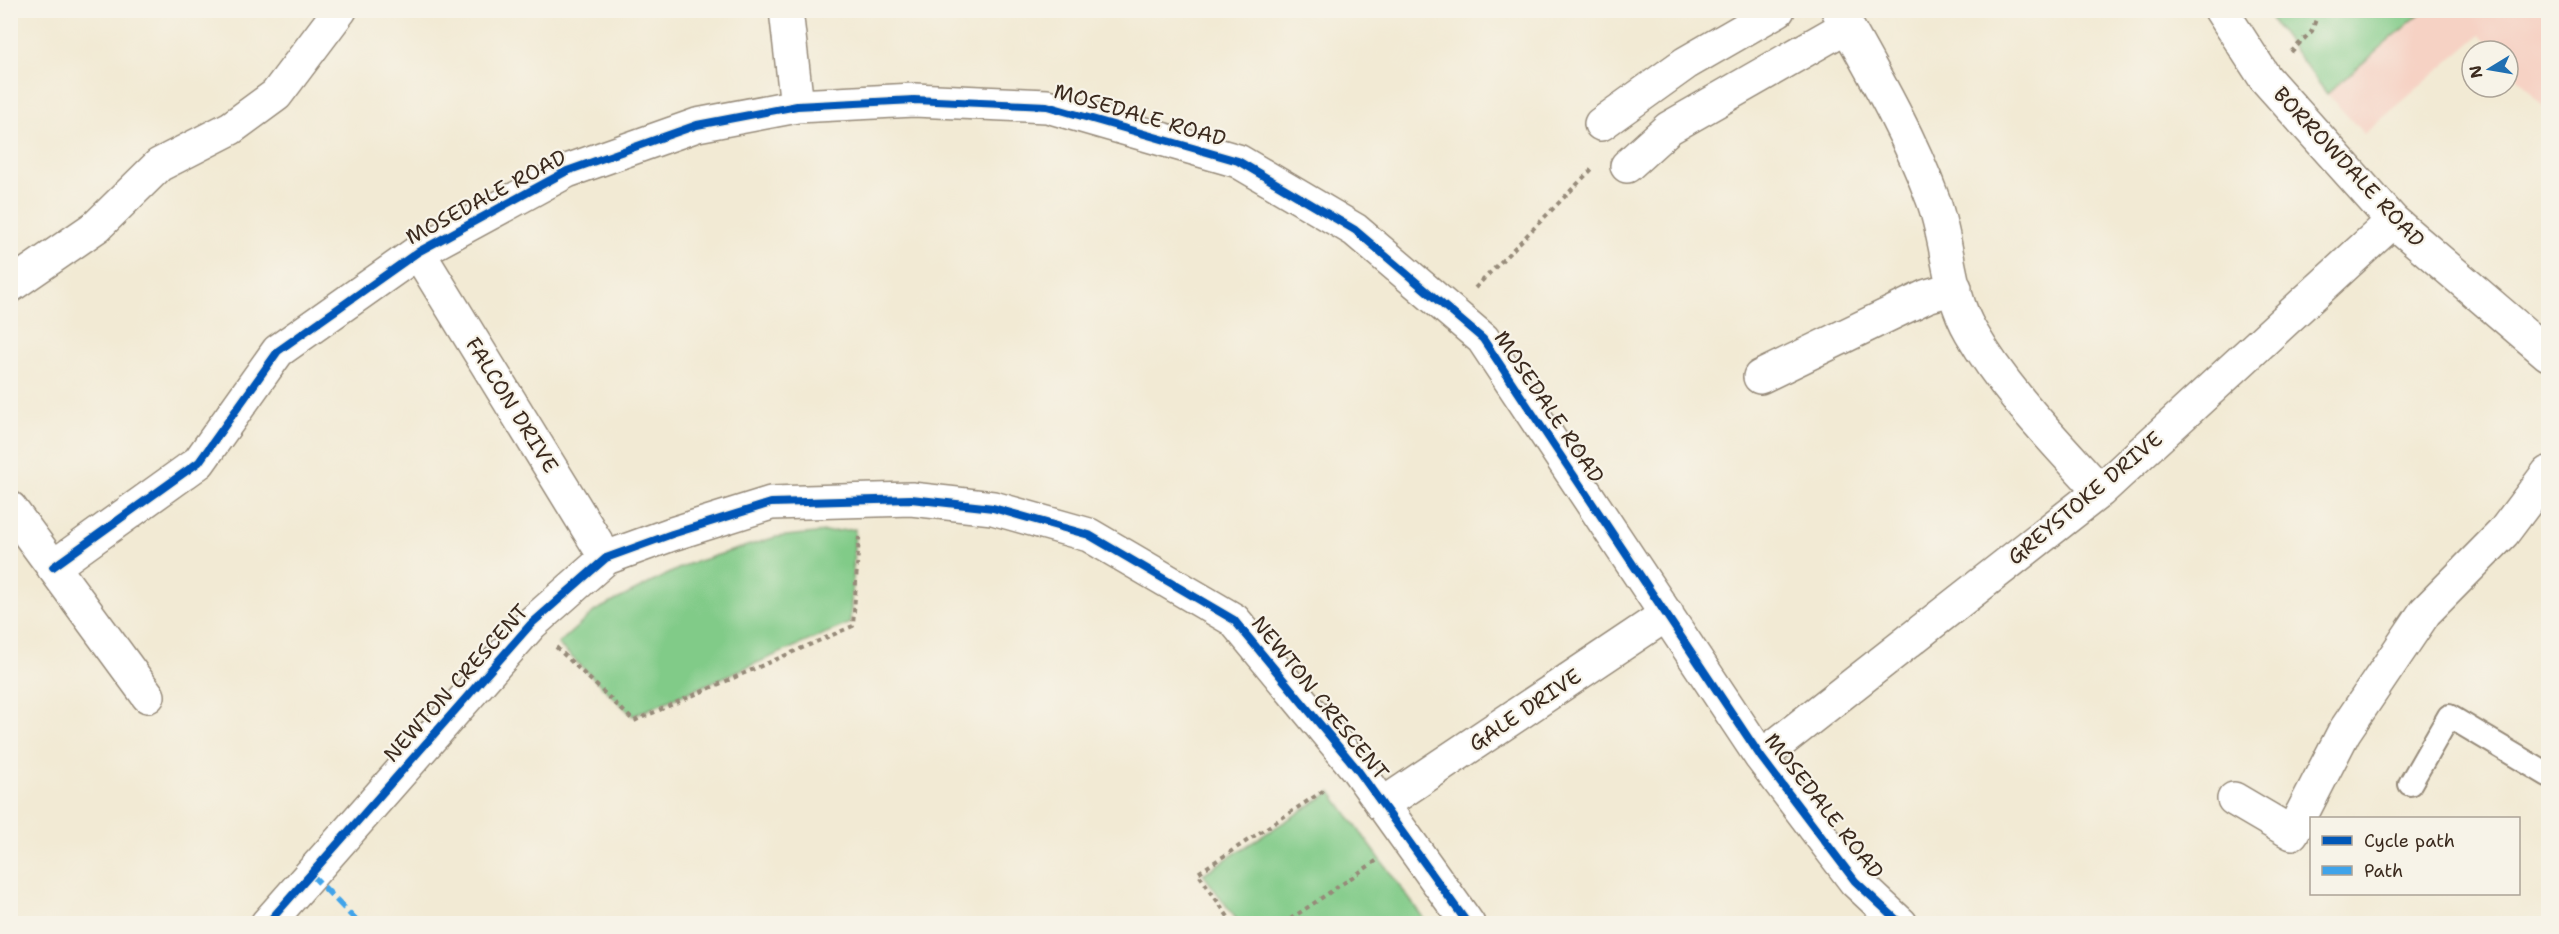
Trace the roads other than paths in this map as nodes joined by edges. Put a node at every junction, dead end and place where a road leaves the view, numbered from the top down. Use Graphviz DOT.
graph roads {
  1 [pos="340,10"];
  2 [pos="786,10"];
  3 [pos="1778,10"];
  4 [pos="2221,10"];
  5 [pos="1842,18"];
  6 [pos="797,106"];
  7 [pos="1601,124"];
  8 [pos="1627,166"];
  9 [pos="2393,221"];
  10 [pos="418,252"];
  11 [pos="10,286"];
  12 [pos="1955,288"];
  13 [pos="2548,354"];
  14 [pos="1760,377"];
  15 [pos="2548,473"];
  16 [pos="2100,491"];
  17 [pos="10,507"];
  18 [pos="606,558"];
  19 [pos="53,567"];
  20 [pos="1667,614"];
  21 [pos="148,696"];
  22 [pos="1761,757"];
  23 [pos="2548,775"];
  24 [pos="2410,784"];
  25 [pos="2234,799"];
  26 [pos="1382,805"];
  27 [pos="267,924"];
  28 [pos="1468,924"];
  29 [pos="1901,924"];
  1 -- 11 [label="street"];
  2 -- 6 [label="street"];
  3 -- 7 [label="street"];
  4 -- 9 [label="street, BORROWDALE ROAD"];
  5 -- 8 [label="street"];
  5 -- 12 [label="street"];
  6 -- 10 [label="street, MOSEDALE ROAD"];
  6 -- 20 [label="street, MOSEDALE ROAD"];
  9 -- 13 [label="street, BORROWDALE ROAD"];
  9 -- 16 [label="street, GREYSTOKE DRIVE"];
  10 -- 18 [label="street, FALCON DRIVE"];
  10 -- 19 [label="street, MOSEDALE ROAD"];
  12 -- 14 [label="street"];
  12 -- 16 [label="street"];
  15 -- 25 [label="street"];
  16 -- 22 [label="street, GREYSTOKE DRIVE"];
  17 -- 19 [label="street"];
  18 -- 26 [label="street, NEWTON CRESCENT"];
  18 -- 27 [label="street, NEWTON CRESCENT"];
  19 -- 21 [label="street"];
  20 -- 22 [label="street, MOSEDALE ROAD"];
  20 -- 26 [label="street, GALE DRIVE"];
  22 -- 29 [label="street, MOSEDALE ROAD"];
  23 -- 24 [label="lane"];
  26 -- 28 [label="street, NEWTON CRESCENT"];
}
